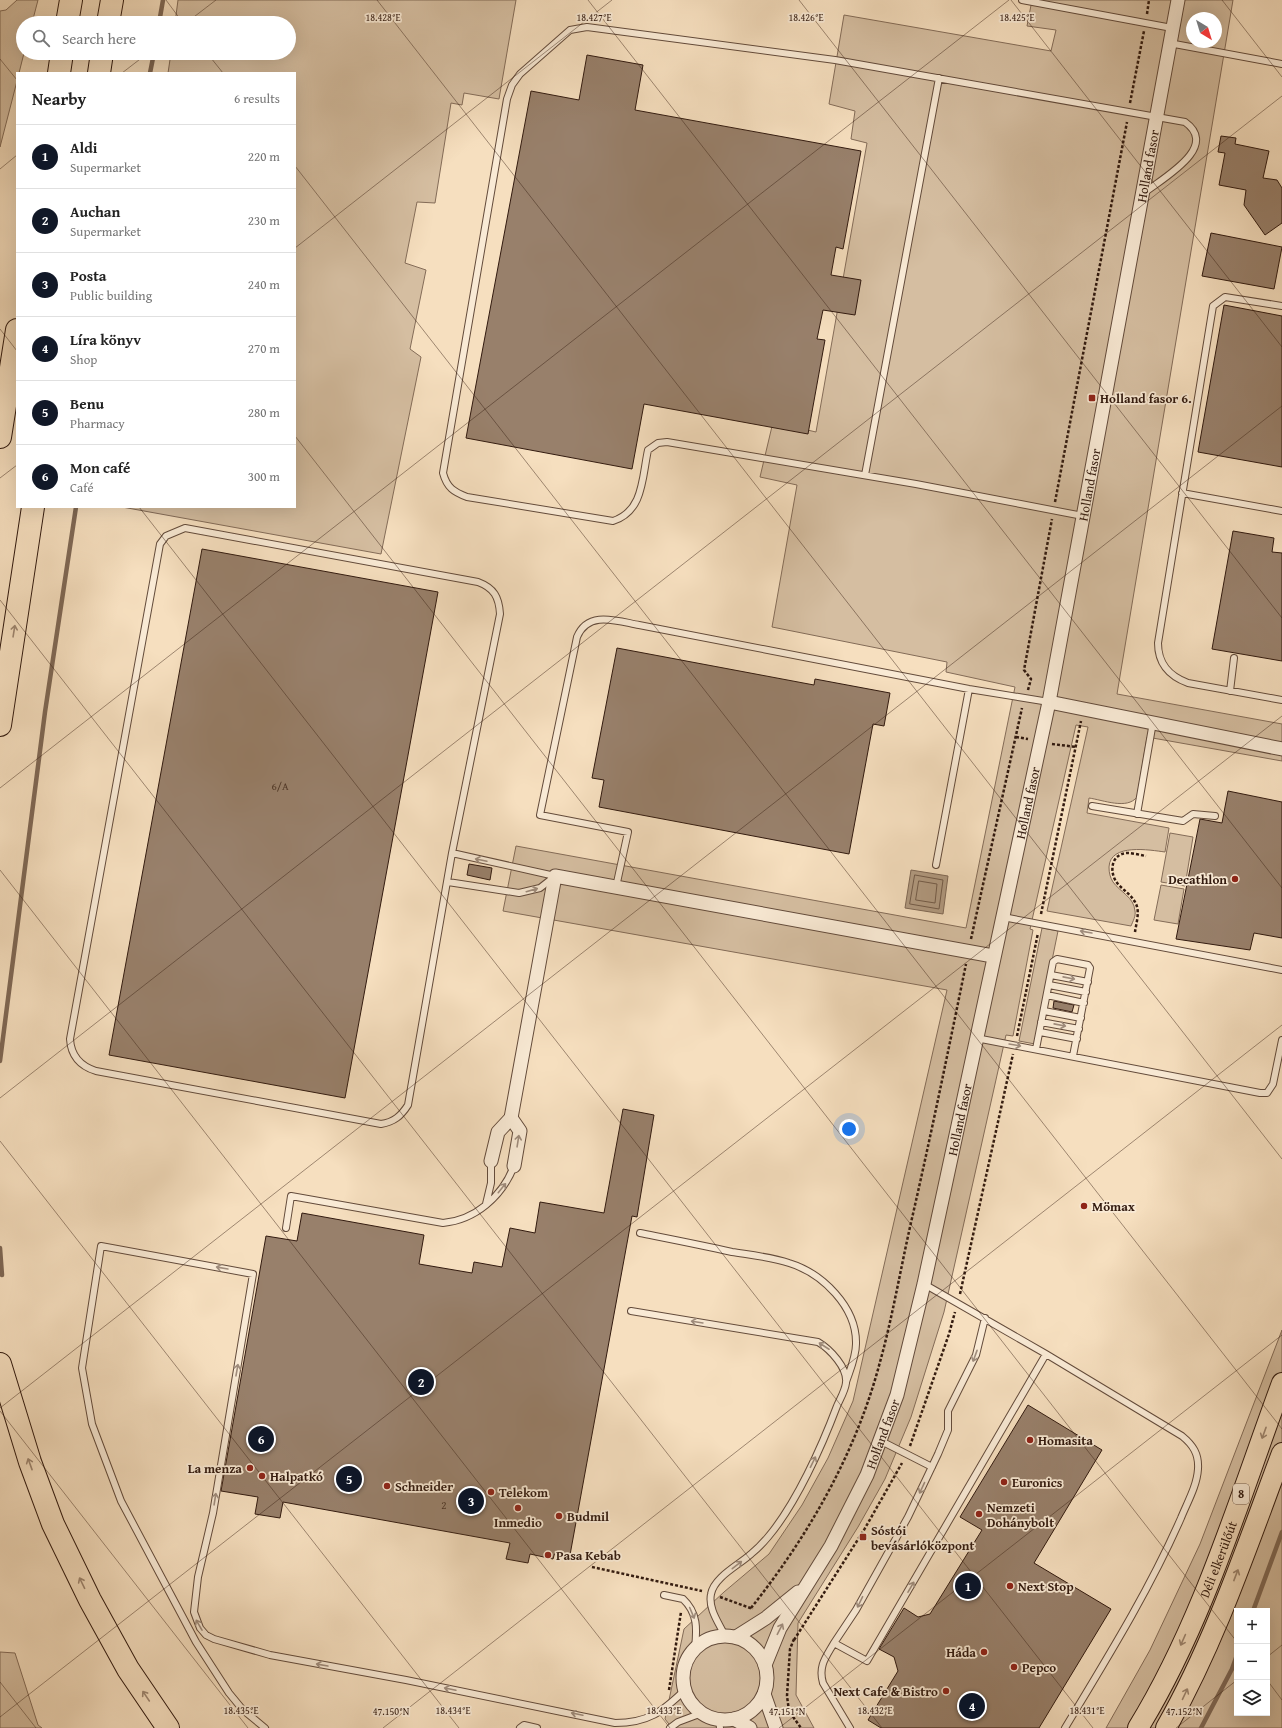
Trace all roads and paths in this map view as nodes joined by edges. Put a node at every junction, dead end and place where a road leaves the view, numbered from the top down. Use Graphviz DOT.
graph roads {
  1 [pos="71,0"];
  2 [pos="112,0"];
  3 [pos="1022,0"];
  4 [pos="1149,0"];
  5 [pos="1178,0"];
  6 [pos="68,16"];
  7 [pos="109,16"];
  8 [pos="1145,23"];
  9 [pos="1172,28"];
  10 [pos="1169,43"];
  11 [pos="61,60"];
  12 [pos="101,60"];
  13 [pos="1282,64"];
  14 [pos="59,72"];
  15 [pos="99,72"];
  16 [pos="939,78"];
  17 [pos="1129,112"];
  18 [pos="1158,117"];
  19 [pos="1143,194"];
  20 [pos="1282,306"];
  21 [pos="16,336"];
  22 [pos="0,438"];
  23 [pos="865,475"];
  24 [pos="1182,493"];
  25 [pos="33,508"];
  26 [pos="1054,510"];
  27 [pos="1282,511"];
  28 [pos="1082,516"];
  29 [pos="1234,658"];
  30 [pos="969,689"];
  31 [pos="1230,691"];
  32 [pos="1025,698"];
  33 [pos="1282,700"];
  34 [pos="1048,702"];
  35 [pos="1084,709"];
  36 [pos="1152,722"];
  37 [pos="0,725"];
  38 [pos="1282,750"];
  39 [pos="1092,806"];
  40 [pos="1136,814"];
  41 [pos="1215,816"];
  42 [pos="452,853"];
  43 [pos="1146,856"];
  44 [pos="936,865"];
  45 [pos="555,876"];
  46 [pos="448,882"];
  47 [pos="616,887"];
  48 [pos="1002,916"];
  49 [pos="1040,923"];
  50 [pos="1135,935"];
  51 [pos="968,952"];
  52 [pos="993,956"];
  53 [pos="1282,970"];
  54 [pos="1051,975"];
  55 [pos="1088,982"];
  56 [pos="1049,985"];
  57 [pos="1086,992"];
  58 [pos="1047,995"];
  59 [pos="1084,1002"];
  60 [pos="1044,1011"];
  61 [pos="1081,1018"];
  62 [pos="1042,1022"];
  63 [pos="1079,1029"];
  64 [pos="1040,1032"];
  65 [pos="976,1038"];
  66 [pos="1077,1039"];
  67 [pos="1282,1040"];
  68 [pos="1015,1045"];
  69 [pos="1036,1049"];
  70 [pos="1074,1056"];
  71 [pos="511,1118"];
  72 [pos="491,1161"];
  73 [pos="514,1166"];
  74 [pos="486,1206"];
  75 [pos="286,1228"];
  76 [pos="640,1233"];
  77 [pos="924,1284"];
  78 [pos="958,1303"];
  79 [pos="631,1311"];
  80 [pos="985,1318"];
  81 [pos="1046,1354"];
  82 [pos="0,1364"];
  83 [pos="846,1382"];
  84 [pos="1282,1383"];
  85 [pos="881,1441"];
  86 [pos="1282,1453"];
  87 [pos="907,1454"];
  88 [pos="932,1467"];
  89 [pos="592,1567"];
  90 [pos="807,1584"];
  91 [pos="686,1586"];
  92 [pos="711,1593"];
  93 [pos="664,1595"];
  94 [pos="683,1599"];
  95 [pos="751,1608"];
  96 [pos="766,1618"];
  97 [pos="780,1628"];
  98 [pos="731,1637"];
  99 [pos="794,1640"];
  100 [pos="834,1643"];
  101 [pos="695,1648"];
  102 [pos="765,1665"];
  103 [pos="685,1690"];
  104 [pos="764,1694"];
  105 [pos="666,1708"];
  106 [pos="702,1713"];
  107 [pos="734,1719"];
  108 [pos="615,1723"];
  109 [pos="719,1724"];
  110 [pos="168,1728"];
  111 [pos="264,1728"];
  112 [pos="520,1728"];
  113 [pos="537,1728"];
  114 [pos="622,1728"];
  115 [pos="670,1728"];
  116 [pos="750,1728"];
  117 [pos="776,1728"];
  118 [pos="801,1728"];
  119 [pos="850,1728"];
  120 [pos="1065,1728"];
  121 [pos="1138,1728"];
  122 [pos="1166,1728"];
  1 -- 6 [label="highway"];
  2 -- 7 [label="highway"];
  3 -- 8 [label="lane"];
  4 -- 8 [label="path"];
  5 -- 9 [label="street, Holland fasor"];
  8 -- 9 [label="lane"];
  8 -- 17 [label="path"];
  9 -- 10 [label="street, Holland fasor"];
  10 -- 13 [label="lane"];
  10 -- 18 [label="street, Holland fasor"];
  11 -- 14 [label="highway"];
  12 -- 15 [label="highway"];
  16 -- 17 [label="lane"];
  16 -- 23 [label="lane"];
  16 -- 23 [label="lane"];
  17 -- 18 [label="lane"];
  17 -- 26 [label="path"];
  18 -- 19 [label="street, Holland fasor"];
  18 -- 19 [label="lane"];
  19 -- 28 [label="street, Holland fasor"];
  20 -- 24 [label="lane"];
  21 -- 22 [label="highway"];
  23 -- 26 [label="lane"];
  24 -- 27 [label="lane"];
  24 -- 31 [label="lane"];
  37 -- 25 [label="highway, one-way"];
  26 -- 28 [label="lane"];
  26 -- 32 [label="path"];
  28 -- 34 [label="street, Holland fasor"];
  29 -- 31 [label="lane"];
  30 -- 32 [label="lane"];
  30 -- 44 [label="lane"];
  30 -- 47 [label="lane"];
  31 -- 33 [label="lane"];
  32 -- 34 [label="lane"];
  32 -- 51 [label="path"];
  34 -- 35 [label="street"];
  34 -- 48 [label="street, Holland fasor"];
  35 -- 36 [label="street"];
  35 -- 49 [label="path"];
  36 -- 38 [label="street"];
  36 -- 40 [label="lane"];
  39 -- 40 [label="lane"];
  40 -- 41 [label="lane"];
  45 -- 42 [label="lane, one-way"];
  42 -- 46 [label="lane"];
  42 -- 46 [label="lane"];
  43 -- 50 [label="path"];
  46 -- 45 [label="lane, one-way"];
  45 -- 47 [label="street"];
  45 -- 71 [label="street"];
  47 -- 51 [label="street"];
  48 -- 49 [label="lane"];
  48 -- 52 [label="street, Holland fasor"];
  53 -- 49 [label="lane, one-way"];
  49 -- 68 [label="path"];
  51 -- 52 [label="street"];
  51 -- 95 [label="path"];
  52 -- 65 [label="street, Holland fasor"];
  54 -- 55 [label="lane, one-way"];
  54 -- 55 [label="lane"];
  54 -- 56 [label="lane"];
  55 -- 57 [label="lane"];
  56 -- 57 [label="lane"];
  56 -- 58 [label="lane"];
  57 -- 59 [label="lane"];
  58 -- 59 [label="lane"];
  58 -- 60 [label="lane"];
  59 -- 61 [label="lane"];
  60 -- 61 [label="lane"];
  60 -- 62 [label="lane"];
  61 -- 63 [label="lane"];
  62 -- 63 [label="lane, one-way"];
  62 -- 64 [label="lane"];
  63 -- 66 [label="lane"];
  64 -- 66 [label="lane"];
  64 -- 69 [label="lane"];
  65 -- 68 [label="lane"];
  65 -- 77 [label="street, Holland fasor"];
  66 -- 70 [label="lane"];
  67 -- 70 [label="lane"];
  68 -- 69 [label="lane"];
  68 -- 78 [label="path"];
  69 -- 70 [label="lane"];
  71 -- 72 [label="street"];
  73 -- 71 [label="street, one-way"];
  72 -- 74 [label="lane"];
  74 -- 73 [label="lane, one-way"];
  74 -- 75 [label="lane"];
  76 -- 83 [label="lane"];
  77 -- 78 [label="lane"];
  77 -- 85 [label="street, Holland fasor"];
  78 -- 80 [label="lane"];
  78 -- 87 [label="path"];
  83 -- 79 [label="lane, one-way"];
  80 -- 81 [label="lane"];
  80 -- 88 [label="lane, one-way"];
  100 -- 81 [label="lane, one-way"];
  81 -- 120 [label="lane"];
  110 -- 82 [label="highway, one-way"];
  92 -- 83 [label="lane, one-way"];
  84 -- 121 [label="main road, Déli elkerülőút / 8, one-way"];
  85 -- 87 [label="lane"];
  85 -- 90 [label="street, Holland fasor"];
  122 -- 86 [label="main road, Déli elkerülőút / 8, one-way"];
  87 -- 88 [label="lane"];
  87 -- 99 [label="path"];
  88 -- 100 [label="lane, one-way"];
  89 -- 91 [label="path"];
  90 -- 96 [label="street, Holland fasor"];
  90 -- 97 [label="street, Holland fasor"];
  91 -- 92 [label="path"];
  91 -- 94 [label="path"];
  92 -- 95 [label="path"];
  92 -- 98 [label="lane"];
  93 -- 94 [label="lane"];
  94 -- 101 [label="lane, one-way"];
  94 -- 105 [label="path"];
  95 -- 96 [label="path"];
  96 -- 98 [label="street, Holland fasor"];
  97 -- 99 [label="path"];
  102 -- 97 [label="street, Holland fasor, one-way"];
  98 -- 101 [label="street"];
  98 -- 102 [label="street"];
  99 -- 118 [label="path"];
  100 -- 119 [label="lane"];
  101 -- 103 [label="street"];
  102 -- 104 [label="street"];
  103 -- 105 [label="lane"];
  103 -- 106 [label="street"];
  104 -- 107 [label="street"];
  104 -- 117 [label="street"];
  105 -- 108 [label="lane"];
  106 -- 109 [label="street"];
  106 -- 115 [label="lane"];
  107 -- 109 [label="street"];
  107 -- 116 [label="street"];
  108 -- 111 [label="lane, one-way"];
  108 -- 114 [label="lane"];
  112 -- 113 [label="lane"];
}
